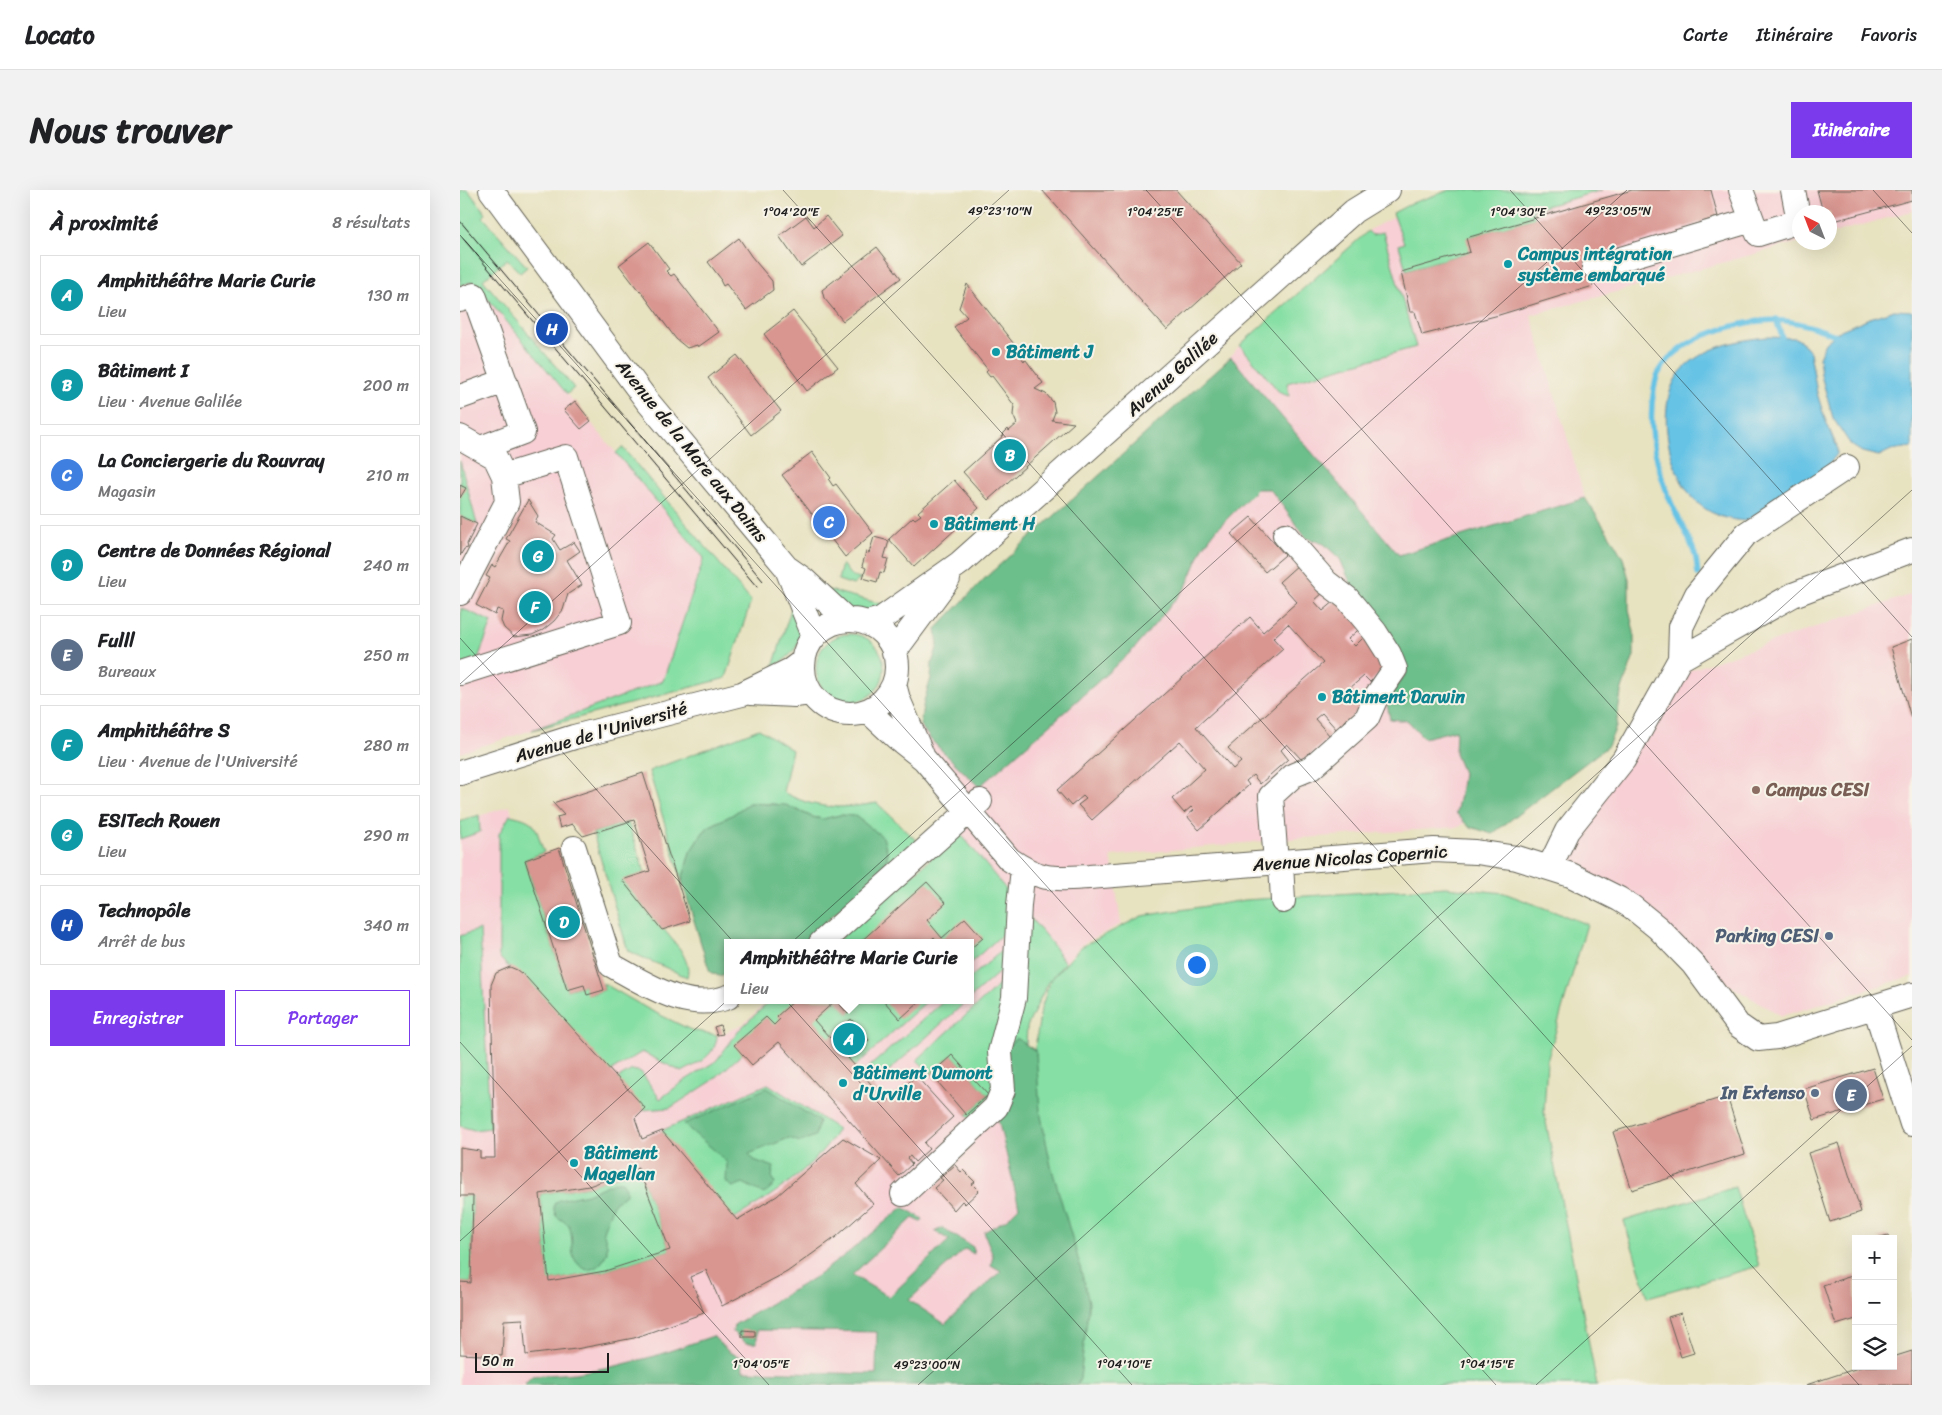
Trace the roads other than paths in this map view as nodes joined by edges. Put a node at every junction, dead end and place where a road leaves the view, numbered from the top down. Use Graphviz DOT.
graph roads {
  1 [pos="491,190"];
  2 [pos="1388,190"];
  3 [pos="1741,190"];
  4 [pos="1793,190"];
  5 [pos="1752,220"];
  6 [pos="1594,267"];
  7 [pos="460,300"];
  8 [pos="505,381"];
  9 [pos="460,397"];
  10 [pos="460,436"];
  11 [pos="481,448"];
  12 [pos="1847,467"];
  13 [pos="504,476"];
  14 [pos="1285,535"];
  15 [pos="1912,550"];
  16 [pos="960,563"];
  17 [pos="786,567"];
  18 [pos="460,593"];
  19 [pos="856,622"];
  20 [pos="814,636"];
  21 [pos="894,652"];
  22 [pos="1680,659"];
  23 [pos="803,661"];
  24 [pos="460,673"];
  25 [pos="894,684"];
  26 [pos="810,693"];
  27 [pos="742,694"];
  28 [pos="868,711"];
  29 [pos="924,759"];
  30 [pos="460,773"];
  31 [pos="974,806"];
  32 [pos="574,848"];
  33 [pos="1279,863"];
  34 [pos="1549,868"];
  35 [pos="1023,869"];
  36 [pos="1283,901"];
  37 [pos="824,939"];
  38 [pos="1912,995"];
  39 [pos="724,999"];
  40 [pos="1876,1007"];
  41 [pos="1912,1124"];
  42 [pos="903,1194"];
  1 -- 17 [label="street, Avenue de la Mare aux Daims"];
  2 -- 16 [label="street, Avenue Galilée"];
  3 -- 5 [label="street"];
  4 -- 5 [label="street"];
  5 -- 6 [label="street"];
  7 -- 8 [label="street"];
  8 -- 9 [label="street"];
  8 -- 11 [label="street"];
  10 -- 11 [label="street"];
  11 -- 13 [label="street"];
  12 -- 22 [label="street"];
  13 -- 18 [label="street"];
  13 -- 24 [label="street"];
  14 -- 33 [label="street"];
  15 -- 22 [label="street"];
  16 -- 19 [label="street, Avenue Galilée"];
  16 -- 21 [label="street, Avenue Galilée"];
  17 -- 19 [label="street, Avenue de la Mare aux Daims"];
  17 -- 20 [label="street, Avenue de la Mare aux Daims"];
  19 -- 20 [label="street"];
  19 -- 21 [label="street"];
  20 -- 23 [label="street"];
  21 -- 25 [label="street"];
  22 -- 34 [label="street"];
  23 -- 26 [label="street"];
  23 -- 27 [label="street, Avenue de l'Université"];
  25 -- 28 [label="street"];
  25 -- 29 [label="street, Avenue Nicolas Copernic"];
  26 -- 27 [label="street, Avenue de l'Université"];
  26 -- 28 [label="street"];
  27 -- 30 [label="street, Avenue de l'Université"];
  28 -- 29 [label="street, Avenue Nicolas Copernic"];
  29 -- 31 [label="street, Avenue Nicolas Copernic"];
  31 -- 35 [label="street, Avenue Nicolas Copernic"];
  31 -- 37 [label="street"];
  32 -- 39 [label="street"];
  33 -- 34 [label="street, Avenue Nicolas Copernic"];
  33 -- 35 [label="street, Avenue Nicolas Copernic"];
  33 -- 36 [label="street"];
  34 -- 40 [label="street, Avenue Nicolas Copernic"];
  35 -- 42 [label="street"];
  38 -- 40 [label="street"];
  40 -- 41 [label="street"];
}
